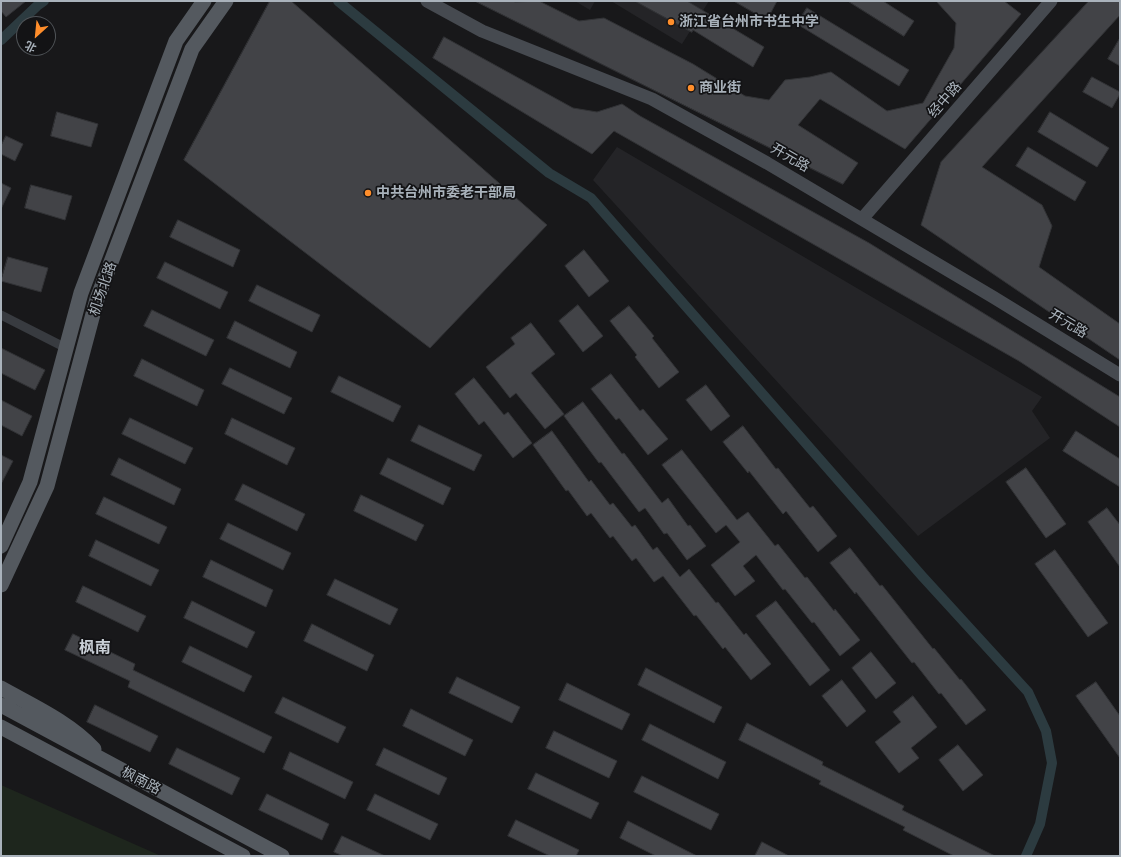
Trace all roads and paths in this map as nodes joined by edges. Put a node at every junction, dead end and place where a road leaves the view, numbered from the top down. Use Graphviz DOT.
graph roads {
  1 [pos="204,1"];
  2 [pos="226,1"];
  3 [pos="427,1"];
  4 [pos="1051,1"];
  5 [pos="862,219"];
  6 [pos="1,315"];
  7 [pos="66,348"];
  8 [pos="1120,375"];
  9 [pos="1,546"];
  10 [pos="1,585"];
  11 [pos="1,688"];
  12 [pos="1,705"];
  13 [pos="3,729"];
  14 [pos="106,762"];
  15 [pos="243,856"];
  16 [pos="282,856"];
  1 -- 7 [label="main road, 机场北路"];
  2 -- 10 [label="main road, 机场北路"];
  3 -- 5 [label="main road, 开元路"];
  4 -- 5 [label="main road, 经中路"];
  5 -- 8 [label="main road, 开元路"];
  6 -- 7 [label="street"];
  7 -- 9 [label="main road, 机场北路"];
  11 -- 14 [label="main road"];
  12 -- 14 [label="main road, 枫南路"];
  13 -- 15 [label="main road, 枫南路"];
  14 -- 16 [label="main road, 枫南路"];
}
